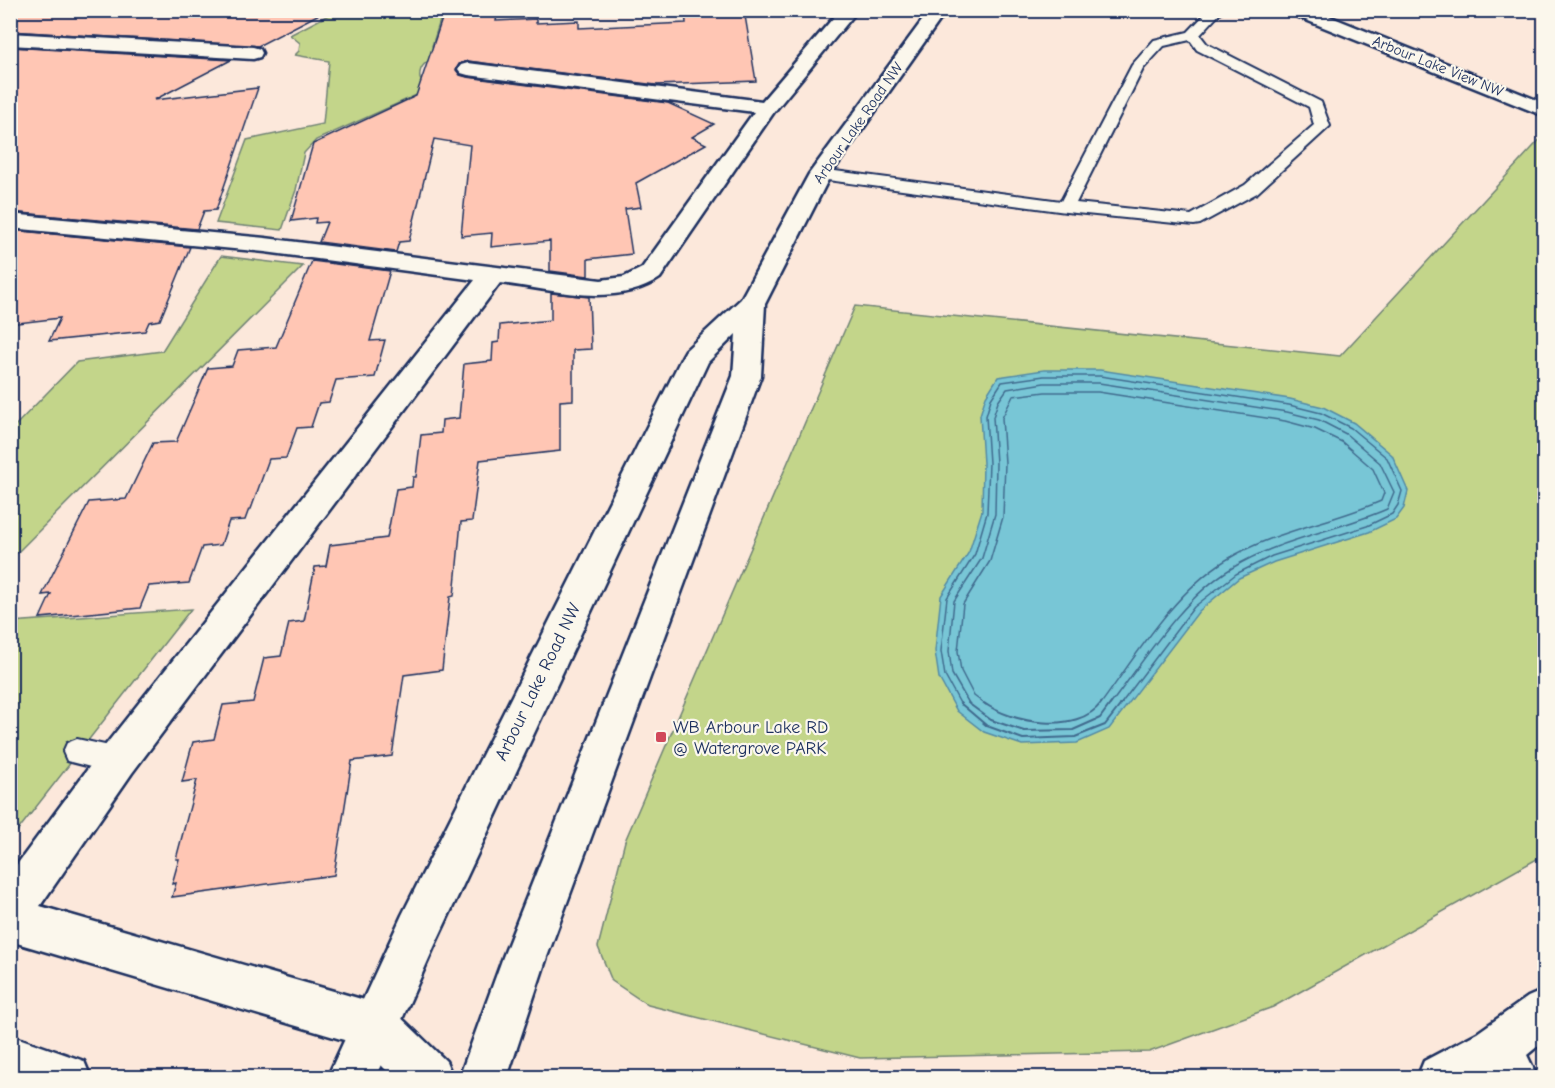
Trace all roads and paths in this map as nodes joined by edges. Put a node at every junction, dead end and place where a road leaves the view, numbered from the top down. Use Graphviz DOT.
graph roads {
  1 [pos="850,10"];
  2 [pos="939,10"];
  3 [pos="1217,10"];
  4 [pos="1297,10"];
  5 [pos="1193,35"];
  6 [pos="10,39"];
  7 [pos="253,53"];
  8 [pos="468,69"];
  9 [pos="767,108"];
  10 [pos="1545,110"];
  11 [pos="820,174"];
  12 [pos="1066,207"];
  13 [pos="10,221"];
  14 [pos="494,273"];
  15 [pos="752,304"];
  16 [pos="77,752"];
  17 [pos="118,760"];
  18 [pos="10,911"];
  19 [pos="10,919"];
  20 [pos="1545,1013"];
  21 [pos="375,1026"];
  22 [pos="10,1059"];
  23 [pos="1504,1064"];
  24 [pos="67,1077"];
  25 [pos="351,1077"];
  26 [pos="429,1077"];
  27 [pos="483,1077"];
  28 [pos="1440,1077"];
  1 -- 9 [label="street"];
  2 -- 11 [label="street, Arbour Lake Road NW"];
  3 -- 5 [label="lane"];
  4 -- 10 [label="street, Arbour Lake View NW"];
  5 -- 12 [label="lane"];
  5 -- 12 [label="lane"];
  6 -- 7 [label="street"];
  8 -- 9 [label="street"];
  9 -- 14 [label="street"];
  11 -- 12 [label="lane"];
  11 -- 15 [label="street, Arbour Lake Road NW"];
  13 -- 14 [label="street"];
  14 -- 17 [label="street"];
  15 -- 21 [label="street, Arbour Lake Road NW"];
  15 -- 27 [label="street, Arbour Lake Road NW"];
  16 -- 17 [label="lane"];
  17 -- 18 [label="street"];
  19 -- 21 [label="street"];
  20 -- 23 [label="street"];
  21 -- 25 [label="street, Arbour Lake Road NW"];
  21 -- 26 [label="street"];
  22 -- 24 [label="street"];
  23 -- 28 [label="street"];
}
